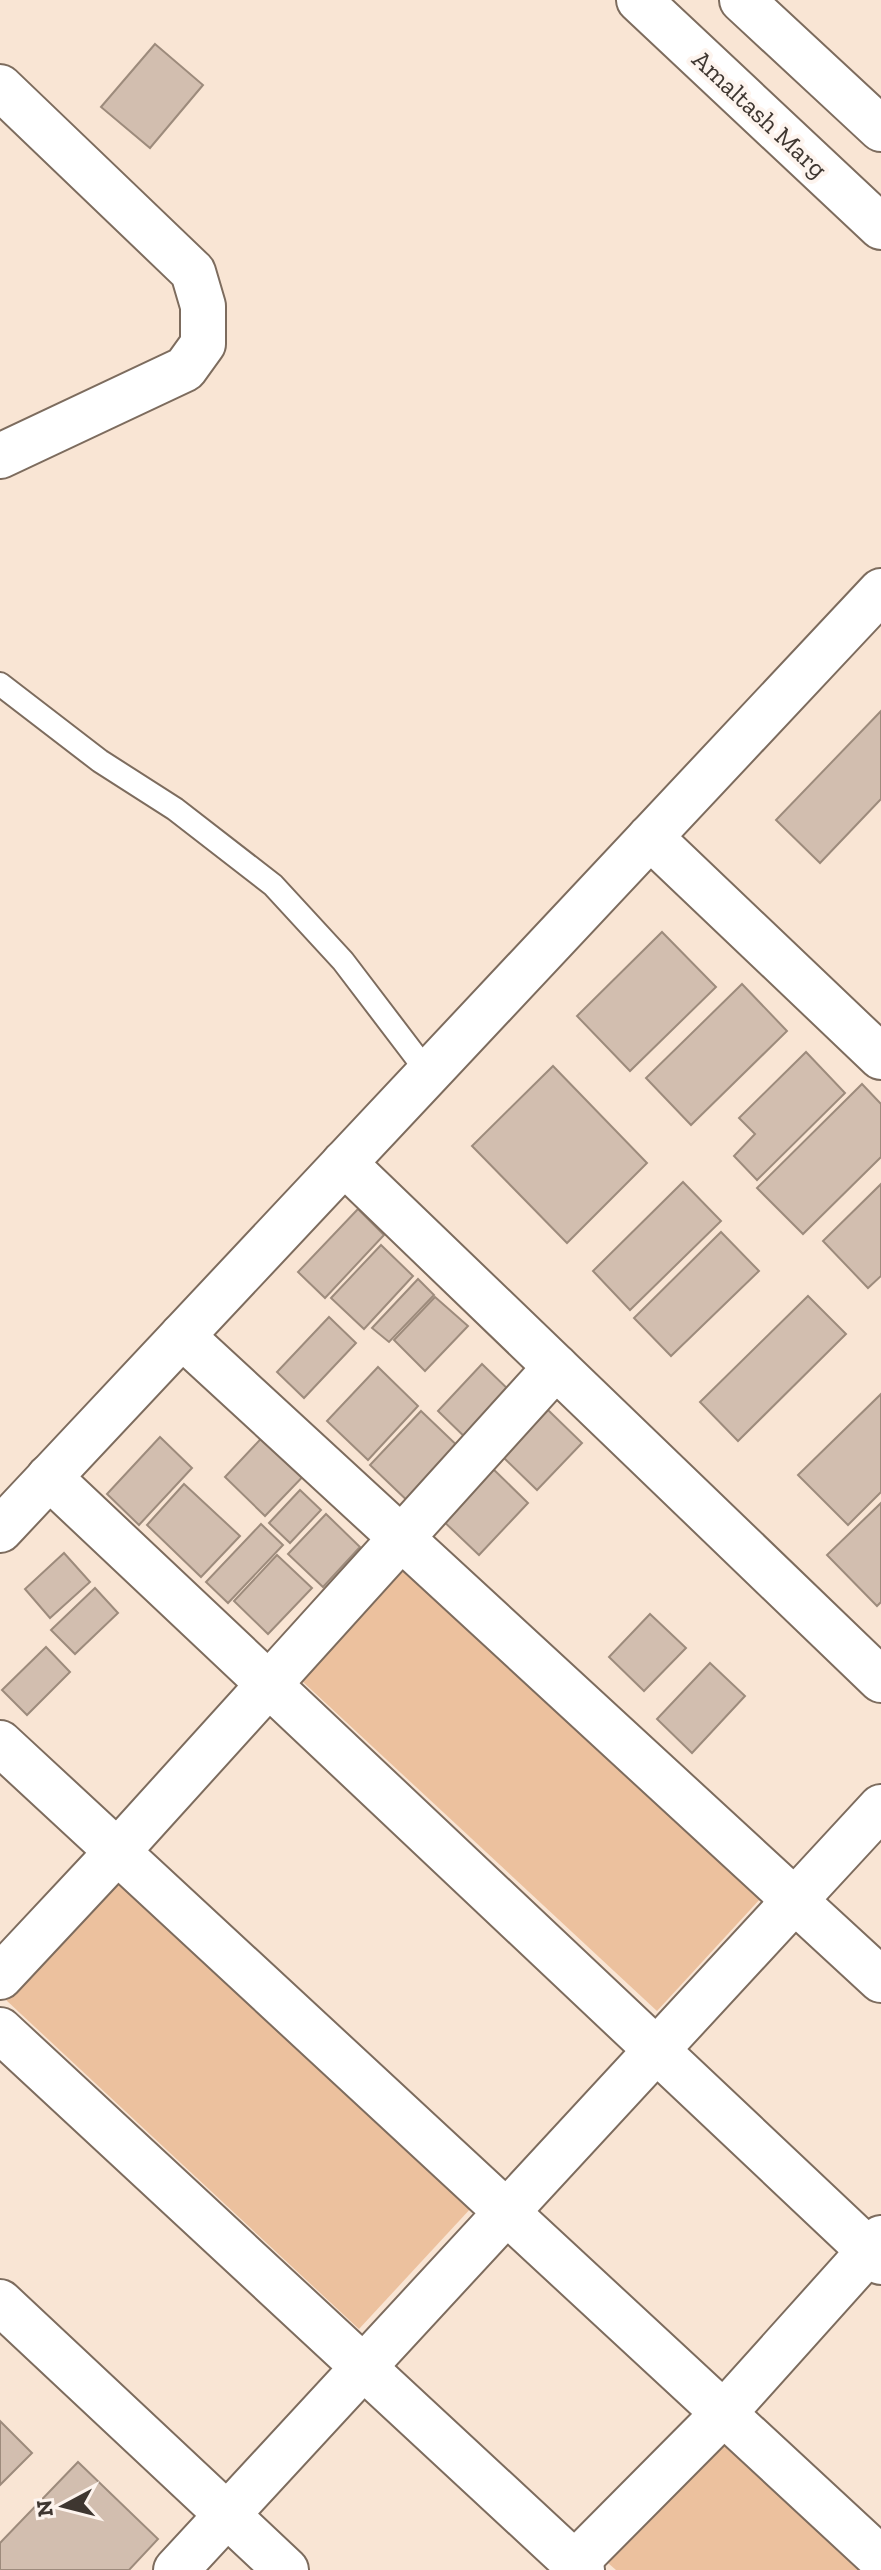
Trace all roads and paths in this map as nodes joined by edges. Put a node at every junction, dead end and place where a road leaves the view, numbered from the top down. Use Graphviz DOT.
graph roads {
  1 [pos="639,0"];
  2 [pos="742,0"];
  3 [pos="0,87"];
  4 [pos="881,129"];
  5 [pos="881,227"];
  6 [pos="0,456"];
  7 [pos="881,591"];
  8 [pos="0,684"];
  9 [pos="650,837"];
  10 [pos="881,1057"];
  11 [pos="429,1074"];
  12 [pos="344,1163"];
  13 [pos="182,1336"];
  14 [pos="556,1367"];
  15 [pos="49,1477"];
  16 [pos="0,1530"];
  17 [pos="401,1537"];
  18 [pos="881,1680"];
  19 [pos="268,1684"];
  20 [pos="0,1743"];
  21 [pos="881,1807"];
  22 [pos="117,1852"];
  23 [pos="795,1901"];
  24 [pos="0,1977"];
  25 [pos="881,1980"];
  26 [pos="0,2030"];
  27 [pos="656,2050"];
  28 [pos="506,2212"];
  29 [pos="877,2250"];
  30 [pos="0,2302"];
  31 [pos="364,2367"];
  32 [pos="723,2414"];
  33 [pos="227,2515"];
  34 [pos="881,2559"];
  35 [pos="578,2566"];
  36 [pos="176,2570"];
  37 [pos="286,2570"];
  1 -- 5 [label="street, Amaltash Marg"];
  2 -- 4 [label="street"];
  3 -- 6 [label="street"];
  7 -- 9 [label="street"];
  8 -- 11 [label="lane"];
  9 -- 10 [label="street"];
  9 -- 11 [label="street"];
  11 -- 12 [label="street"];
  12 -- 13 [label="street"];
  12 -- 14 [label="street"];
  13 -- 15 [label="street"];
  13 -- 17 [label="street"];
  14 -- 17 [label="street"];
  14 -- 18 [label="street"];
  15 -- 16 [label="street"];
  15 -- 19 [label="street"];
  17 -- 19 [label="street"];
  17 -- 23 [label="street"];
  19 -- 22 [label="street"];
  19 -- 27 [label="street"];
  20 -- 22 [label="street"];
  21 -- 23 [label="street"];
  22 -- 24 [label="street"];
  22 -- 28 [label="street"];
  23 -- 25 [label="street"];
  23 -- 27 [label="street"];
  26 -- 31 [label="street"];
  27 -- 28 [label="street"];
  27 -- 29 [label="street"];
  28 -- 31 [label="street"];
  28 -- 32 [label="street"];
  29 -- 32 [label="street"];
  30 -- 33 [label="street"];
  31 -- 33 [label="street"];
  31 -- 35 [label="street"];
  32 -- 34 [label="street"];
  32 -- 35 [label="street"];
  33 -- 36 [label="street"];
  33 -- 37 [label="street"];
}
